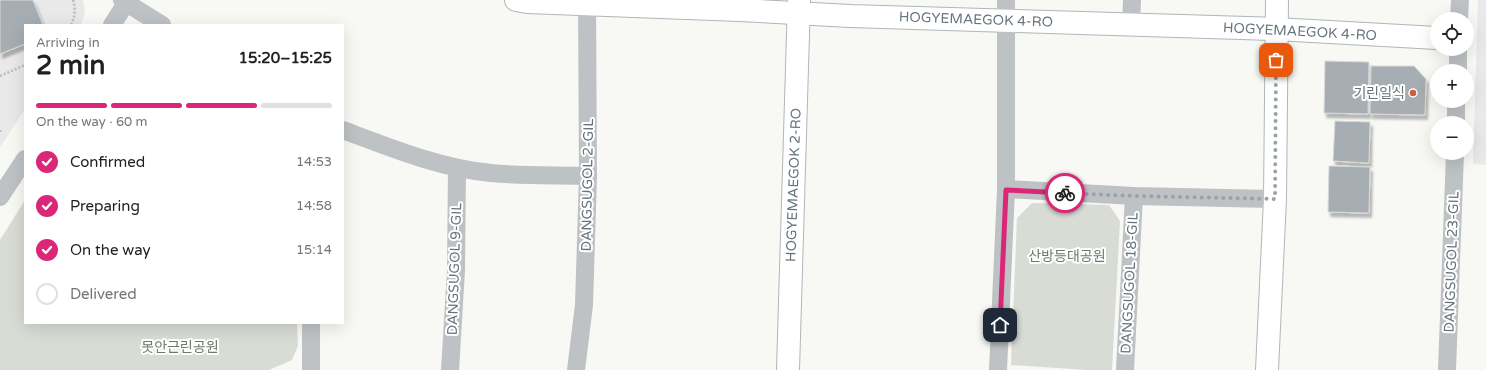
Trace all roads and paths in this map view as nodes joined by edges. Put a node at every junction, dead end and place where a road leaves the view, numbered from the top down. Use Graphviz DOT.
graph roads {
  1 [pos="73,0"];
  2 [pos="516,0"];
  3 [pos="1132,0"];
  4 [pos="1277,0"];
  5 [pos="1460,0"];
  6 [pos="126,1"];
  7 [pos="587,2"];
  8 [pos="799,6"];
  9 [pos="1006,10"];
  10 [pos="1459,12"];
  11 [pos="71,24"];
  12 [pos="113,24"];
  13 [pos="160,24"];
  14 [pos="1131,25"];
  15 [pos="1276,29"];
  16 [pos="1430,38"];
  17 [pos="24,65"];
  18 [pos="0,76"];
  19 [pos="344,130"];
  20 [pos="1455,160"];
  21 [pos="24,161"];
  22 [pos="457,168"];
  23 [pos="588,176"];
  24 [pos="1006,190"];
  25 [pos="1134,196"];
  26 [pos="0,197"];
  27 [pos="1275,199"];
  28 [pos="311,324"];
  29 [pos="311,370"];
  30 [pos="450,370"];
  31 [pos="576,370"];
  32 [pos="788,370"];
  33 [pos="998,370"];
  34 [pos="1125,370"];
  35 [pos="1267,370"];
  36 [pos="1447,370"];
  1 -- 11 [label="path"];
  2 -- 7 [label="street, HOGYEMAEGOK 4-RO"];
  3 -- 14 [label="street"];
  4 -- 15 [label="street"];
  5 -- 10 [label="street"];
  6 -- 12 [label="street"];
  6 -- 13 [label="street"];
  7 -- 8 [label="street, HOGYEMAEGOK 4-RO"];
  7 -- 23 [label="street, DANGSUGOL 2-GIL"];
  8 -- 9 [label="street, HOGYEMAEGOK 4-RO"];
  8 -- 32 [label="street, HOGYEMAEGOK 2-RO"];
  9 -- 14 [label="street, HOGYEMAEGOK 4-RO"];
  9 -- 24 [label="street"];
  14 -- 15 [label="street, HOGYEMAEGOK 4-RO"];
  15 -- 16 [label="street, HOGYEMAEGOK 4-RO"];
  15 -- 27 [label="street"];
  17 -- 18 [label="path"];
  19 -- 22 [label="street"];
  20 -- 36 [label="street, DANGSUGOL 23-GIL"];
  21 -- 26 [label="street"];
  22 -- 23 [label="street"];
  22 -- 30 [label="street, DANGSUGOL 9-GIL"];
  23 -- 31 [label="street, DANGSUGOL 2-GIL"];
  24 -- 25 [label="street"];
  24 -- 33 [label="street"];
  25 -- 27 [label="street"];
  25 -- 34 [label="street, DANGSUGOL 18-GIL"];
  27 -- 35 [label="street"];
  28 -- 29 [label="street"];
}
